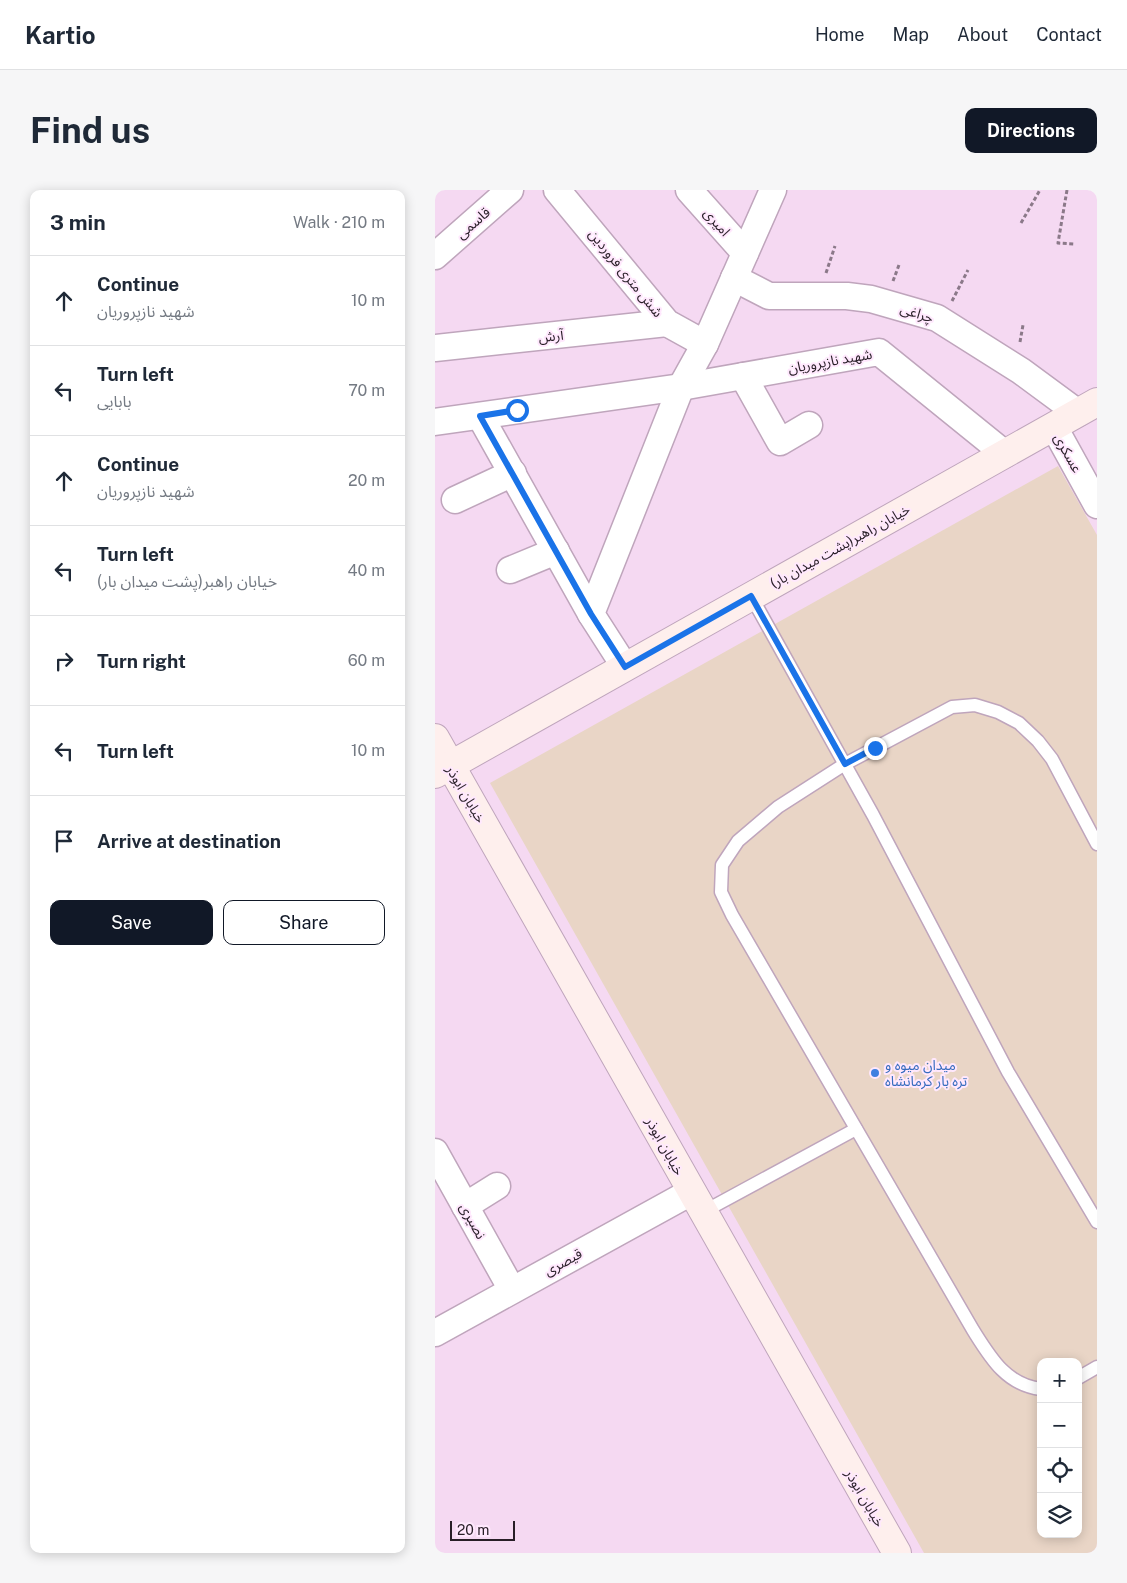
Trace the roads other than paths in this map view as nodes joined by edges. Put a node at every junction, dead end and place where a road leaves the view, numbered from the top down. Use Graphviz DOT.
graph roads {
  1 [pos="511,190"];
  2 [pos="557,190"];
  3 [pos="689,190"];
  4 [pos="773,190"];
  5 [pos="745,253"];
  6 [pos="435,256"];
  7 [pos="735,278"];
  8 [pos="667,323"];
  9 [pos="705,344"];
  10 [pos="435,348"];
  11 [pos="743,376"];
  12 [pos="681,387"];
  13 [pos="1087,407"];
  14 [pos="480,416"];
  15 [pos="435,422"];
  16 [pos="809,425"];
  17 [pos="1054,427"];
  18 [pos="1005,454"];
  19 [pos="1073,464"];
  20 [pos="513,474"];
  21 [pos="1097,475"];
  22 [pos="455,500"];
  23 [pos="1097,505"];
  24 [pos="556,551"];
  25 [pos="510,570"];
  26 [pos="751,596"];
  27 [pos="591,614"];
  28 [pos="625,667"];
  29 [pos="435,738"];
  30 [pos="845,764"];
  31 [pos="442,770"];
  32 [pos="1097,844"];
  33 [pos="856,1129"];
  34 [pos="435,1152"];
  35 [pos="497,1186"];
  36 [pos="697,1202"];
  37 [pos="465,1206"];
  38 [pos="1097,1222"];
  39 [pos="512,1290"];
  40 [pos="435,1333"];
  41 [pos="1097,1367"];
  42 [pos="1082,1376"];
  43 [pos="1037,1389"];
  44 [pos="897,1553"];
  1 -- 6 [label="street, قاسمی"];
  2 -- 8 [label="street, شش متری فروردین"];
  3 -- 5 [label="street, امیری"];
  4 -- 5 [label="street"];
  5 -- 7 [label="street"];
  7 -- 9 [label="street"];
  7 -- 13 [label="street, چراغی"];
  8 -- 9 [label="street, شش متری فروردین"];
  8 -- 10 [label="street, آرش"];
  9 -- 12 [label="street"];
  11 -- 12 [label="street, شهید نازپروریان"];
  11 -- 16 [label="street"];
  11 -- 18 [label="street, شهید نازپروریان"];
  12 -- 14 [label="street, شهید نازپروریان"];
  12 -- 27 [label="street"];
  13 -- 17 [label="street, خیابان راهبر(پشت میدان بار)"];
  14 -- 15 [label="street, شهید نازپروریان"];
  14 -- 20 [label="street"];
  17 -- 18 [label="street, خیابان راهبر(پشت میدان بار)"];
  17 -- 19 [label="street, عسکری"];
  18 -- 26 [label="street, خیابان راهبر(پشت میدان بار)"];
  19 -- 21 [label="street"];
  19 -- 23 [label="street, عسکری"];
  20 -- 22 [label="street"];
  20 -- 24 [label="street"];
  24 -- 25 [label="street"];
  24 -- 27 [label="street"];
  26 -- 28 [label="street, خیابان راهبر(پشت میدان بار)"];
  26 -- 30 [label="lane"];
  27 -- 28 [label="street"];
  28 -- 31 [label="street, خیابان راهبر(پشت میدان بار)"];
  29 -- 31 [label="street, خیابان ابوذر"];
  30 -- 32 [label="lane"];
  30 -- 33 [label="lane"];
  30 -- 38 [label="lane"];
  31 -- 36 [label="street, خیابان ابوذر"];
  33 -- 36 [label="lane"];
  33 -- 43 [label="lane"];
  34 -- 37 [label="street, نصیری"];
  35 -- 37 [label="street"];
  36 -- 39 [label="street, قیصری"];
  36 -- 44 [label="street, خیابان ابوذر"];
  37 -- 39 [label="street, نصیری"];
  39 -- 40 [label="street, قیصری"];
  41 -- 42 [label="lane"];
}
